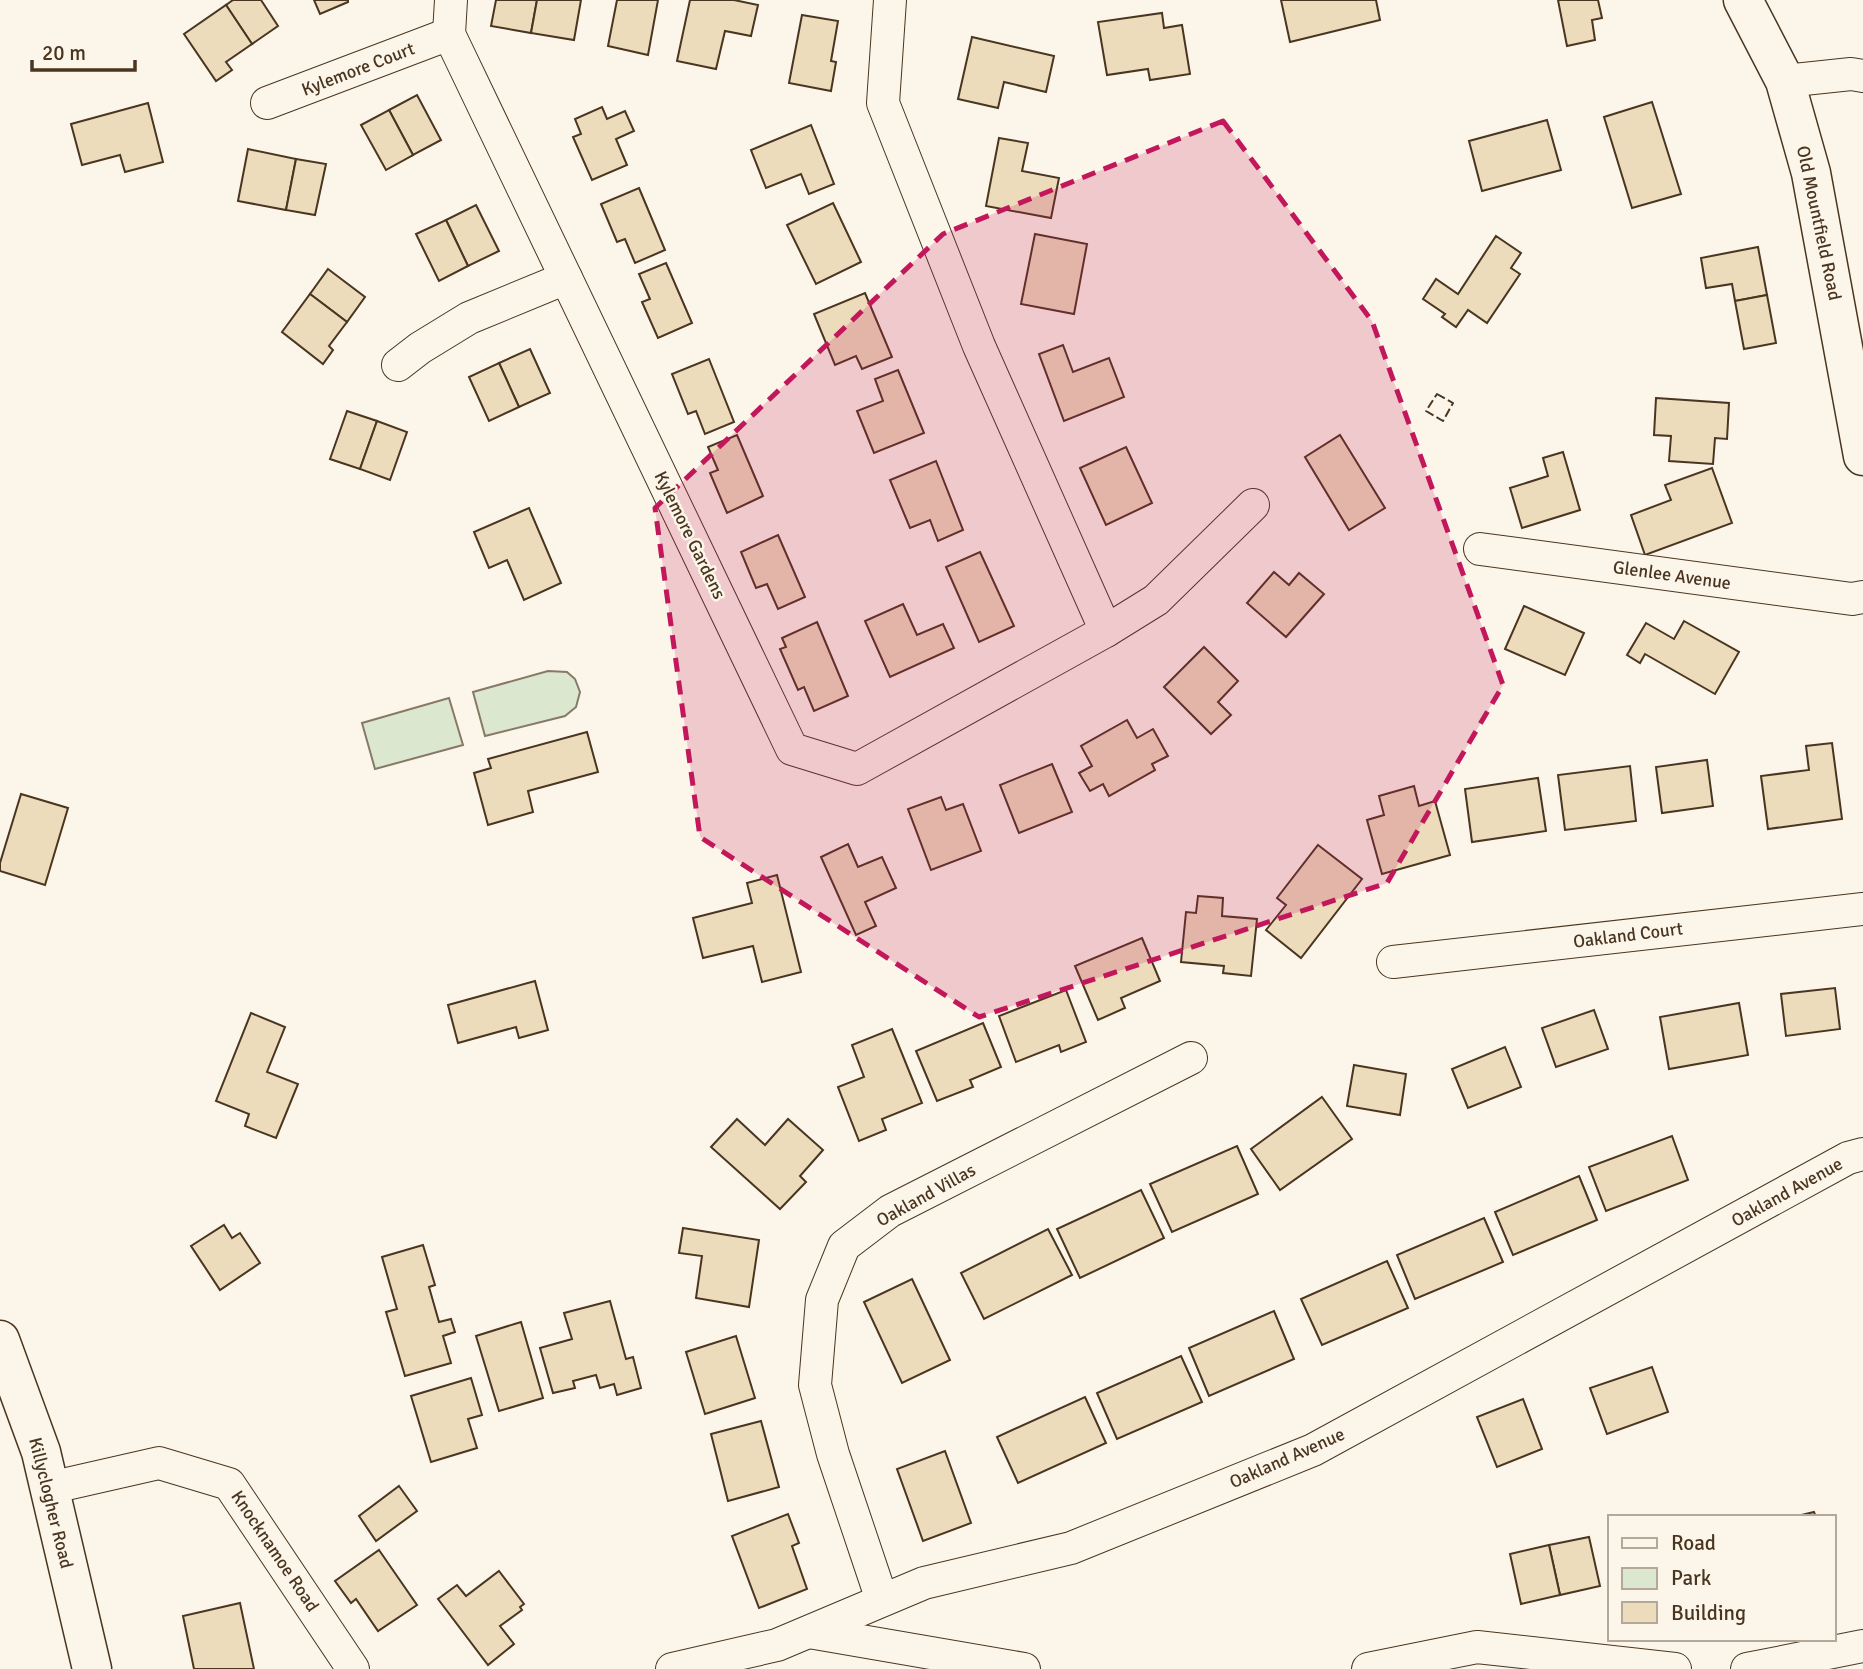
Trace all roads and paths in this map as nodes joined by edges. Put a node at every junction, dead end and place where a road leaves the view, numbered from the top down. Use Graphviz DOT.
graph roads {
  1 [pos="451,0"];
  2 [pos="890,0"];
  3 [pos="1743,0"];
  4 [pos="449,34"];
  5 [pos="1863,76"];
  6 [pos="1785,81"];
  7 [pos="267,103"];
  8 [pos="566,278"];
  9 [pos="398,365"];
  10 [pos="1863,456"];
  11 [pos="1253,505"];
  12 [pos="1480,549"];
  13 [pos="1863,597"];
  14 [pos="1106,631"];
  15 [pos="1863,909"];
  16 [pos="1393,962"];
  17 [pos="1191,1058"];
  18 [pos="1863,1154"];
  19 [pos="0,1340"];
  20 [pos="48,1488"];
  21 [pos="882,1601"];
  22 [pos="809,1632"];
  23 [pos="1863,1646"];
  24 [pos="93,1669"];
  25 [pos="353,1669"];
  26 [pos="672,1669"];
  27 [pos="1024,1669"];
  28 [pos="1368,1669"];
  29 [pos="1675,1669"];
  30 [pos="1747,1669"];
  1 -- 4 [label="street, Kylemore Gardens"];
  2 -- 14 [label="street"];
  3 -- 6 [label="main road, Old Mountfield Road"];
  4 -- 7 [label="street, Kylemore Court"];
  4 -- 8 [label="street, Kylemore Gardens"];
  5 -- 6 [label="street"];
  6 -- 10 [label="main road, Old Mountfield Road"];
  8 -- 9 [label="street"];
  8 -- 14 [label="street, Kylemore Gardens"];
  11 -- 14 [label="street, Kylemore Gardens"];
  12 -- 13 [label="street, Glenlee Avenue"];
  15 -- 16 [label="street, Oakland Court"];
  17 -- 21 [label="street, Oakland Villas"];
  18 -- 21 [label="street, Oakland Avenue"];
  19 -- 20 [label="main road, Killyclogher Road"];
  20 -- 24 [label="main road, Killyclogher Road"];
  20 -- 25 [label="street, Knocknamoe Road"];
  21 -- 22 [label="street, Oakland Avenue"];
  22 -- 26 [label="street, Oakland Avenue"];
  22 -- 27 [label="street"];
  23 -- 30 [label="street"];
  28 -- 29 [label="street"];
}
